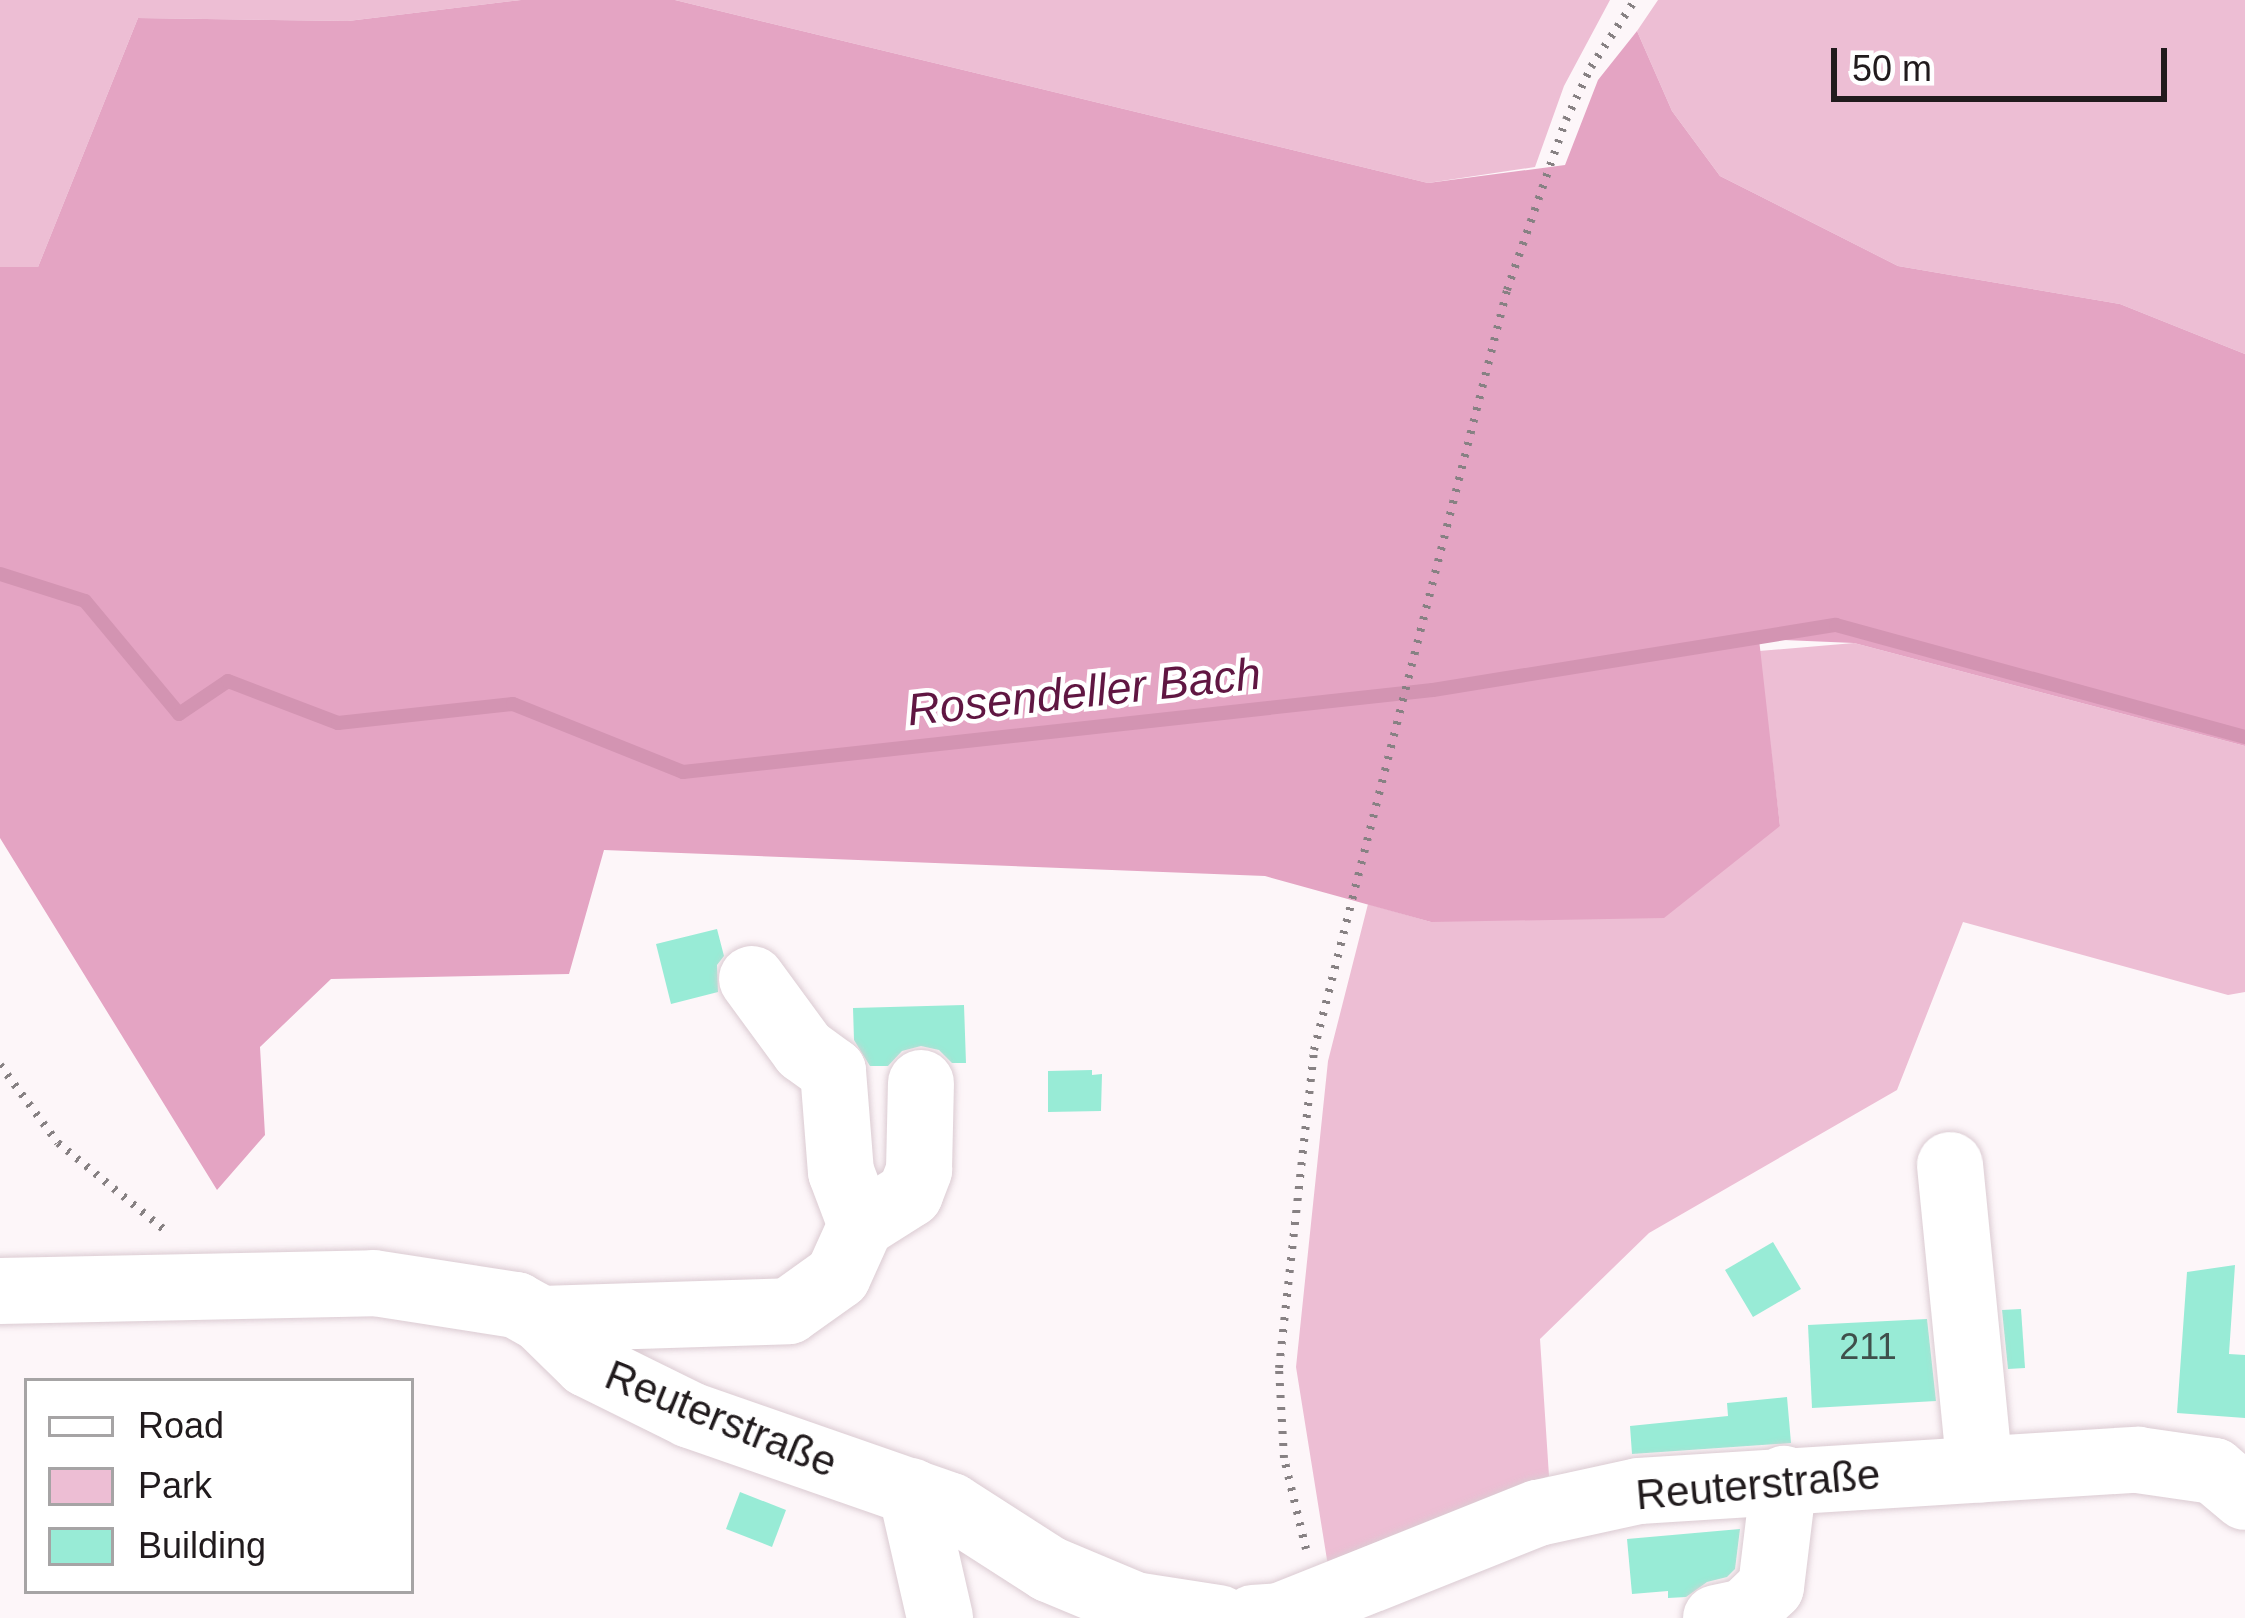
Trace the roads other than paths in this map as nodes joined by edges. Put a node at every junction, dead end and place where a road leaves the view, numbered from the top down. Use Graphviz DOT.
graph roads {
  1 [pos="752,979"];
  2 [pos="921,1083"];
  3 [pos="1950,1165"];
  4 [pos="861,1225"];
  5 [pos="0,1291"];
  6 [pos="541,1319"];
  7 [pos="1980,1470"];
  8 [pos="1784,1479"];
  9 [pos="2243,1488"];
  10 [pos="911,1491"];
  11 [pos="1270,1614"];
  12 [pos="940,1618"];
  13 [pos="1716,1618"];
  1 -- 4 [label="street"];
  2 -- 4 [label="street"];
  3 -- 7 [label="street"];
  4 -- 6 [label="street"];
  5 -- 6 [label="street, Reuterstraße"];
  6 -- 10 [label="street, Reuterstraße"];
  7 -- 8 [label="street, Reuterstraße"];
  7 -- 9 [label="street, Reuterstraße"];
  8 -- 11 [label="street, Reuterstraße"];
  8 -- 13 [label="street"];
  10 -- 11 [label="street, Reuterstraße"];
  10 -- 12 [label="street"];
}
